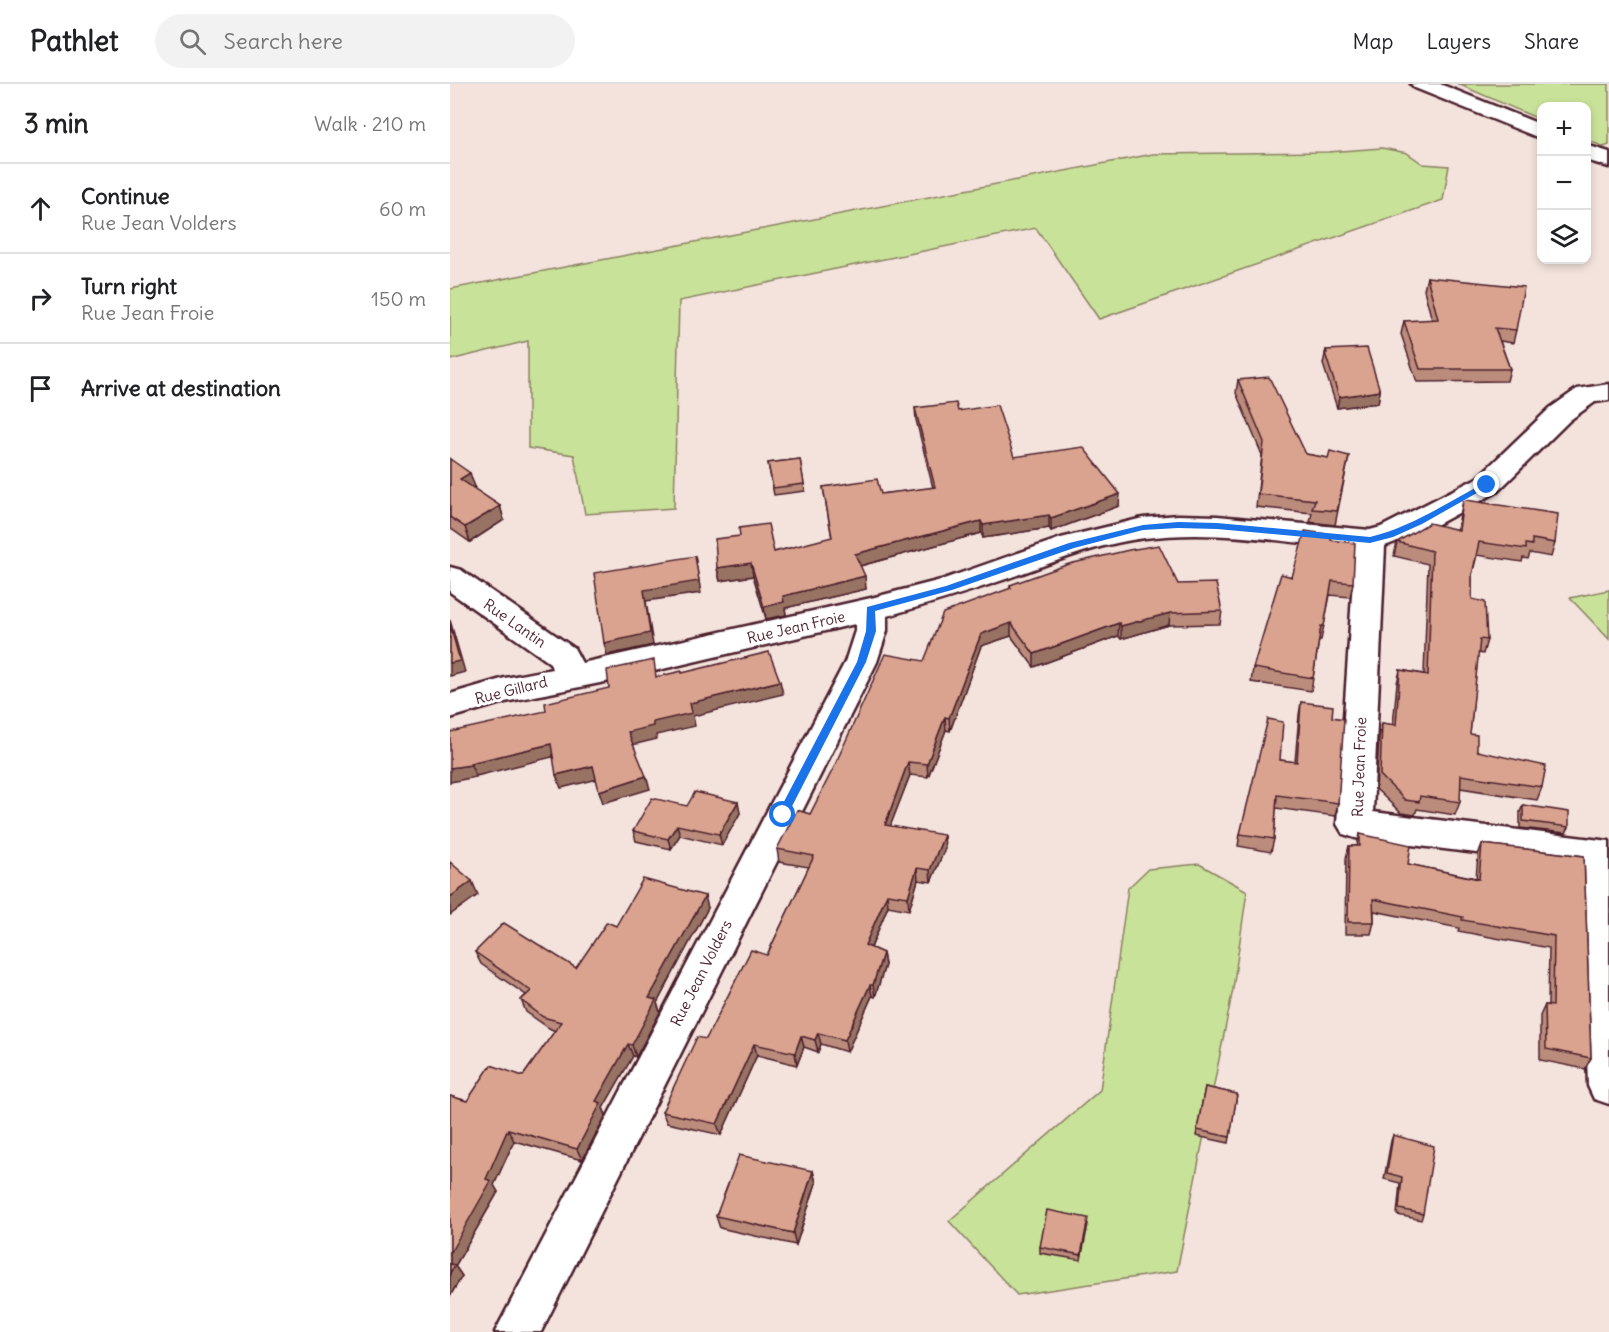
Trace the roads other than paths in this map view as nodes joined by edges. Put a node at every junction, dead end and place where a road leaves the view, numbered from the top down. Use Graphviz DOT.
graph roads {
  1 [pos="1422,84"];
  2 [pos="1537,132"];
  3 [pos="1591,153"];
  4 [pos="1609,160"];
  5 [pos="1609,392"];
  6 [pos="1370,540"];
  7 [pos="450,577"];
  8 [pos="871,609"];
  9 [pos="571,676"];
  10 [pos="450,706"];
  11 [pos="1604,854"];
  12 [pos="1608,1086"];
  13 [pos="517,1332"];
  1 -- 2 [label="street"];
  3 -- 4 [label="street"];
  5 -- 6 [label="street, Rue Jean Froie"];
  6 -- 8 [label="street, Rue Jean Froie"];
  6 -- 11 [label="street, Rue Jean Froie"];
  7 -- 9 [label="street, Rue Lantin"];
  8 -- 9 [label="street, Rue Jean Froie"];
  8 -- 13 [label="street, Rue Jean Volders"];
  9 -- 10 [label="street, Rue Gillard"];
  11 -- 12 [label="street, Rue Jean Froie"];
}
